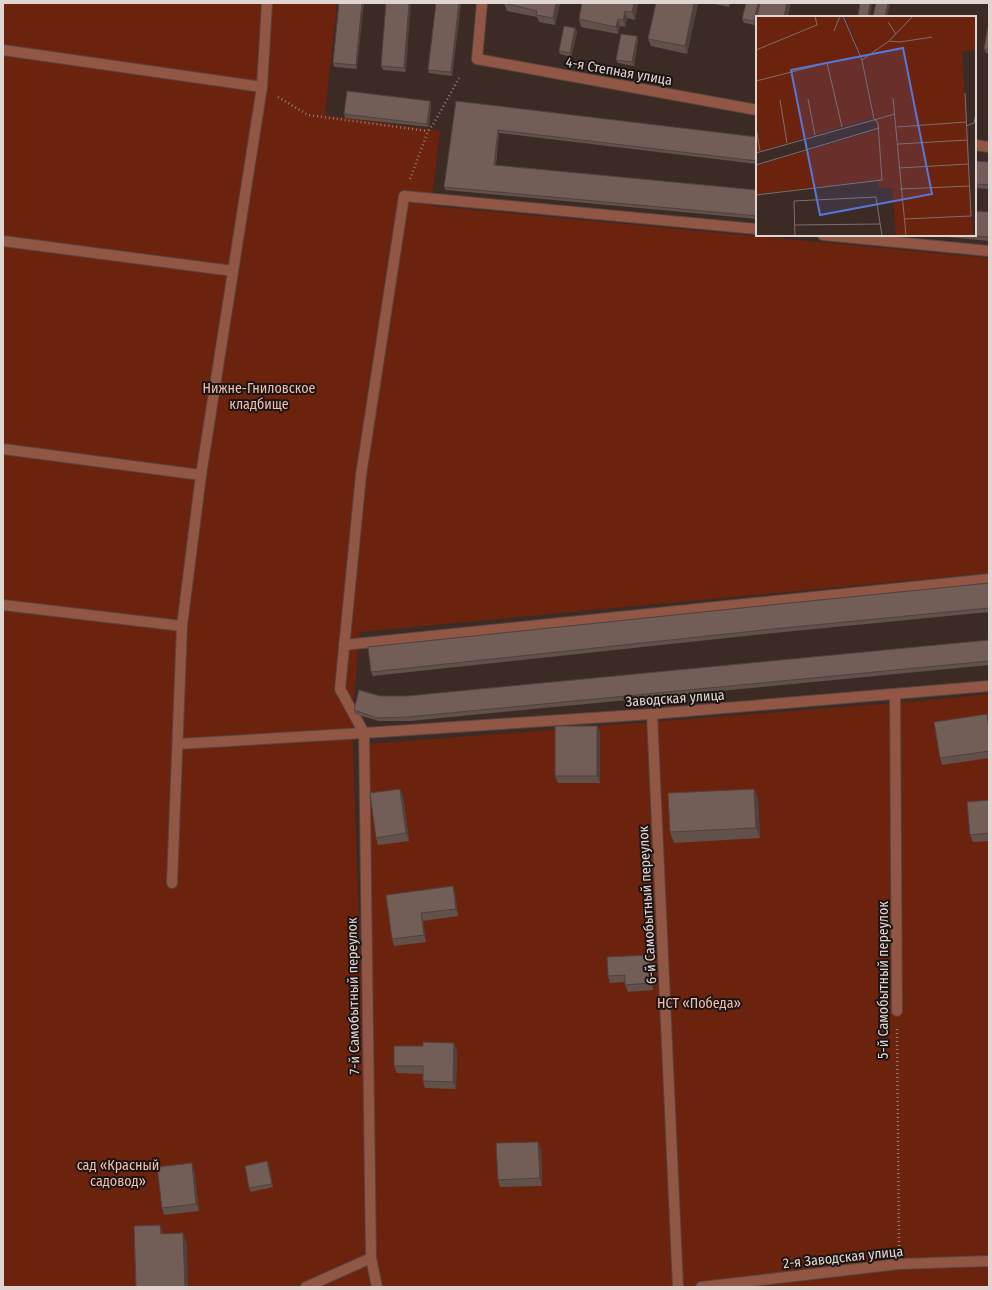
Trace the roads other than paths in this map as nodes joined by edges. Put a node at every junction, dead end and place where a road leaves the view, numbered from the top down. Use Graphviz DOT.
graph roads {
  1 [pos="267,3"];
  2 [pos="482,3"];
  3 [pos="3,50"];
  4 [pos="262,87"];
  5 [pos="756,110"];
  6 [pos="976,145"];
  7 [pos="989,147"];
  8 [pos="756,229"];
  9 [pos="833,236"];
  10 [pos="3,241"];
  11 [pos="989,251"];
  12 [pos="233,271"];
  13 [pos="3,449"];
  14 [pos="201,475"];
  15 [pos="989,578"];
  16 [pos="3,606"];
  17 [pos="182,626"];
  18 [pos="344,645"];
  19 [pos="989,686"];
  20 [pos="895,695"];
  21 [pos="652,714"];
  22 [pos="364,733"];
  23 [pos="178,744"];
  24 [pos="172,883"];
  25 [pos="897,1010"];
  26 [pos="370,1258"];
  27 [pos="989,1261"];
  28 [pos="306,1287"];
  29 [pos="377,1287"];
  30 [pos="678,1287"];
  31 [pos="701,1287"];
  1 -- 4 [label="street"];
  2 -- 5 [label="street, 4-я Степная улица"];
  3 -- 4 [label="street"];
  4 -- 12 [label="street"];
  6 -- 7 [label="street"];
  8 -- 18 [label="street"];
  9 -- 11 [label="street"];
  10 -- 12 [label="street"];
  12 -- 14 [label="street"];
  13 -- 14 [label="street"];
  14 -- 17 [label="street"];
  15 -- 18 [label="street"];
  16 -- 17 [label="street"];
  17 -- 23 [label="street"];
  18 -- 22 [label="street"];
  19 -- 20 [label="street, Заводская улица"];
  20 -- 21 [label="street, Заводская улица"];
  20 -- 25 [label="street, 5-й Самобытный переулок"];
  21 -- 22 [label="street, Заводская улица"];
  21 -- 30 [label="street, 6-й Самобытный переулок"];
  22 -- 23 [label="street, Заводская улица"];
  22 -- 26 [label="street, 7-й Самобытный переулок"];
  23 -- 24 [label="street"];
  26 -- 28 [label="street"];
  26 -- 29 [label="street, 7-й Самобытный переулок"];
  27 -- 31 [label="street, 2-я Заводская улица"];
}
